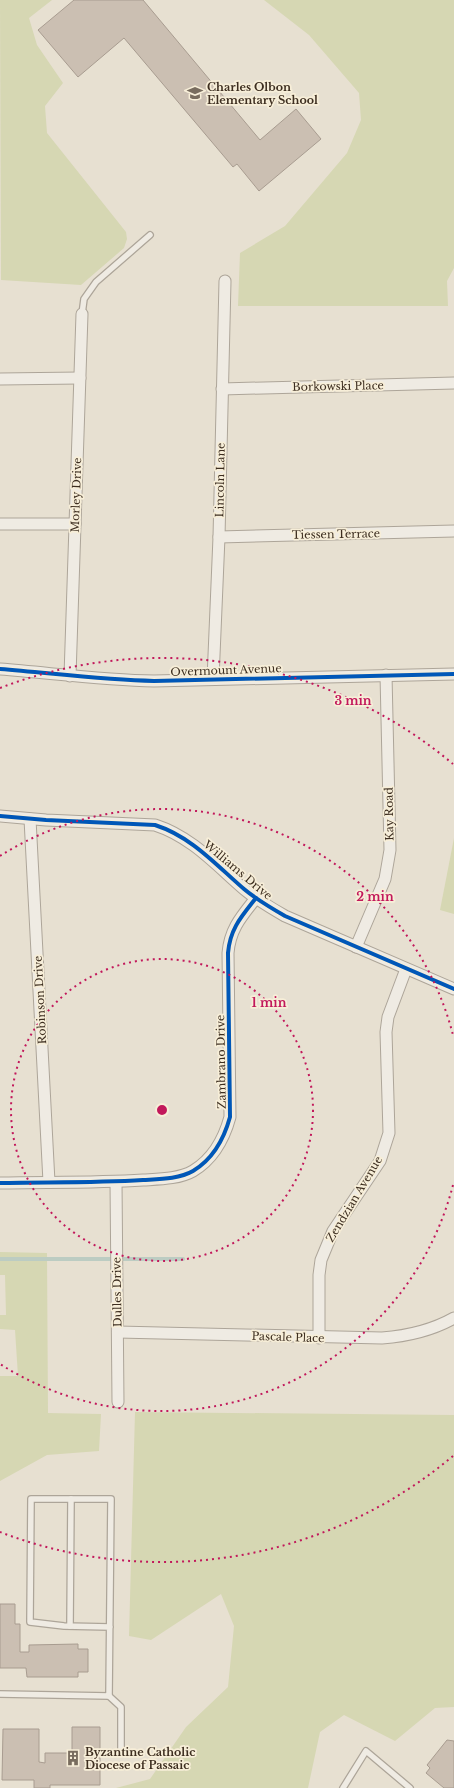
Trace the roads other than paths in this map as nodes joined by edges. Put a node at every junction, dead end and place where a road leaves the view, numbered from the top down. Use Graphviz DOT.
graph roads {
  1 [pos="150,235"];
  2 [pos="225,281"];
  3 [pos="82,314"];
  4 [pos="80,378"];
  5 [pos="0,379"];
  6 [pos="454,383"];
  7 [pos="222,389"];
  8 [pos="0,524"];
  9 [pos="75,524"];
  10 [pos="454,531"];
  11 [pos="218,537"];
  12 [pos="0,669"];
  13 [pos="454,674"];
  14 [pos="386,675"];
  15 [pos="70,676"];
  16 [pos="212,679"];
  17 [pos="0,816"];
  18 [pos="30,819"];
  19 [pos="256,898"];
  20 [pos="356,947"];
  21 [pos="406,969"];
  22 [pos="454,989"];
  23 [pos="49,1182"];
  24 [pos="116,1182"];
  25 [pos="0,1183"];
  26 [pos="454,1318"];
  27 [pos="118,1332"];
  28 [pos="319,1338"];
  29 [pos="118,1402"];
  30 [pos="71,1499"];
  31 [pos="70,1626"];
  32 [pos="110,1627"];
  33 [pos="0,1694"];
  34 [pos="109,1696"];
  35 [pos="121,1752"];
  36 [pos="343,1788"];
  37 [pos="410,1788"];
  1 -- 3 [label="lane"];
  2 -- 7 [label="street, Lincoln Lane"];
  3 -- 4 [label="street, Morley Drive"];
  4 -- 5 [label="street"];
  4 -- 9 [label="street, Morley Drive"];
  6 -- 7 [label="street, Borkowski Place"];
  7 -- 11 [label="street, Lincoln Lane"];
  8 -- 9 [label="street"];
  9 -- 15 [label="street, Morley Drive"];
  10 -- 11 [label="street, Tiessen Terrace"];
  11 -- 16 [label="street, Lincoln Lane"];
  12 -- 15 [label="street, Overmount Avenue"];
  13 -- 14 [label="street, Overmount Avenue"];
  14 -- 16 [label="street, Overmount Avenue"];
  14 -- 20 [label="street, Kay Road"];
  15 -- 16 [label="street, Overmount Avenue"];
  17 -- 18 [label="street, Williams Drive"];
  18 -- 19 [label="street, Williams Drive"];
  18 -- 23 [label="street, Robinson Drive"];
  19 -- 20 [label="street, Williams Drive"];
  19 -- 24 [label="street, Zambrano Drive"];
  20 -- 21 [label="street, Williams Drive"];
  21 -- 22 [label="street, Williams Drive"];
  21 -- 28 [label="street, Zendzian Avenue"];
  23 -- 24 [label="street, Zambrano Drive"];
  23 -- 25 [label="street, Zambrano Drive"];
  24 -- 27 [label="street, Dulles Drive"];
  26 -- 28 [label="street, Pascale Place"];
  27 -- 28 [label="street, Pascale Place"];
  27 -- 29 [label="street, Dulles Drive"];
  30 -- 31 [label="lane"];
  30 -- 31 [label="lane"];
  30 -- 32 [label="lane"];
  31 -- 32 [label="lane"];
  32 -- 34 [label="lane"];
  33 -- 34 [label="lane"];
  34 -- 35 [label="lane"];
  36 -- 37 [label="lane"];
}
